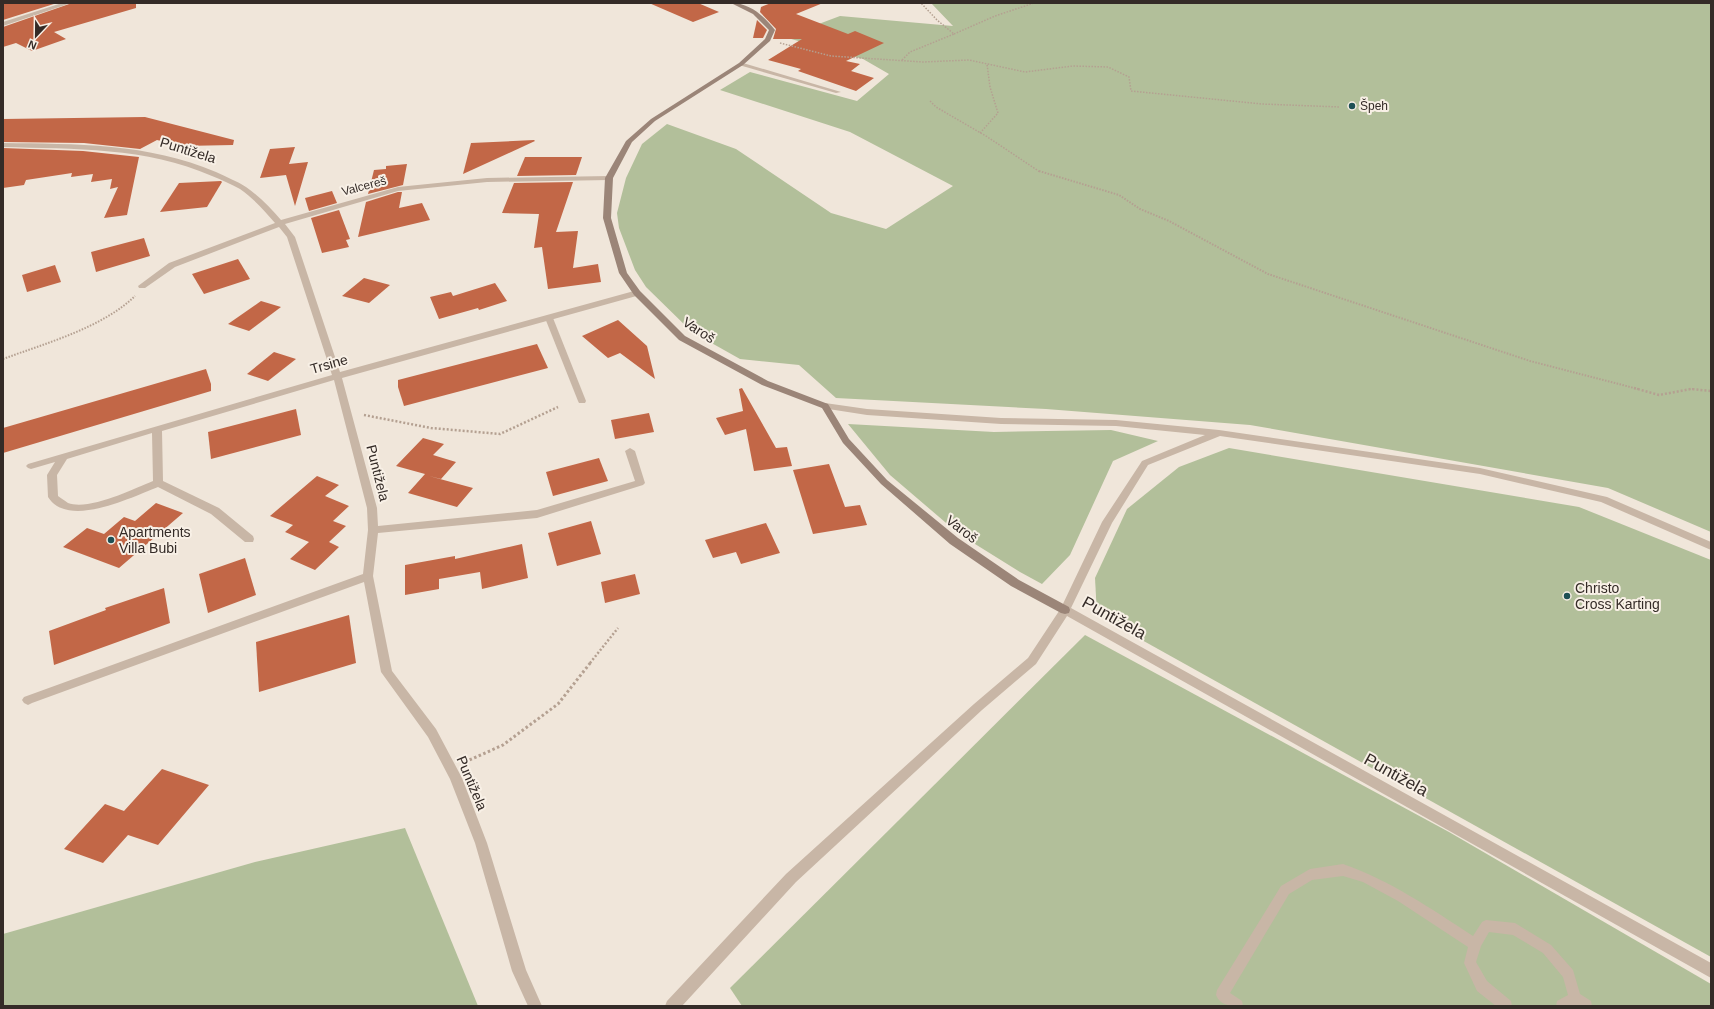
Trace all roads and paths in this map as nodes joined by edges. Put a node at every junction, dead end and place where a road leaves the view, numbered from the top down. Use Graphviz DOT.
graph roads {
  1 [pos="68,3"];
  2 [pos="734,3"];
  3 [pos="921,3"];
  4 [pos="1034,3"];
  5 [pos="3,24"];
  6 [pos="954,34"];
  7 [pos="768,40"];
  8 [pos="901,60"];
  9 [pos="741,64"];
  10 [pos="987,64"];
  11 [pos="838,92"];
  12 [pos="930,101"];
  13 [pos="1340,107"];
  14 [pos="980,133"];
  15 [pos="3,145"];
  16 [pos="609,178"];
  17 [pos="281,223"];
  18 [pos="142,286"];
  19 [pos="637,293"];
  20 [pos="549,318"];
  21 [pos="3,359"];
  22 [pos="337,376"];
  23 [pos="1711,391"];
  24 [pos="582,401"];
  25 [pos="825,406"];
  26 [pos="558,407"];
  27 [pos="347,412"];
  28 [pos="157,430"];
  29 [pos="1219,433"];
  30 [pos="630,451"];
  31 [pos="63,458"];
  32 [pos="31,466"];
  33 [pos="158,483"];
  34 [pos="373,530"];
  35 [pos="250,539"];
  36 [pos="1711,546"];
  37 [pos="368,576"];
  38 [pos="1065,610"];
  39 [pos="618,628"];
  40 [pos="28,700"];
  41 [pos="451,768"];
  42 [pos="1474,944"];
  43 [pos="1711,971"];
  44 [pos="1575,998"];
  45 [pos="535,1006"];
  46 [pos="672,1006"];
  47 [pos="1238,1006"];
  48 [pos="1506,1006"];
  49 [pos="1562,1006"];
  50 [pos="1586,1006"];
  1 -- 5 [label="street"];
  2 -- 7 [label="main road"];
  3 -- 6 [label="path"];
  4 -- 6 [label="path"];
  6 -- 8 [label="path"];
  7 -- 8 [label="path"];
  7 -- 9 [label="main road, Varoš"];
  8 -- 10 [label="path"];
  9 -- 11 [label="lane"];
  9 -- 16 [label="main road, Varoš"];
  10 -- 13 [label="path"];
  10 -- 14 [label="path"];
  12 -- 14 [label="path"];
  14 -- 23 [label="path"];
  15 -- 17 [label="street, Puntižela"];
  16 -- 17 [label="street, Valcereš"];
  16 -- 19 [label="main road, Varoš"];
  17 -- 18 [label="street, Valcereš"];
  17 -- 22 [label="street, Puntižela"];
  18 -- 21 [label="path"];
  19 -- 20 [label="street, Trsine"];
  19 -- 25 [label="main road, Varoš"];
  20 -- 22 [label="street, Trsine"];
  20 -- 24 [label="lane"];
  22 -- 27 [label="street, Puntižela"];
  22 -- 28 [label="street, Trsine"];
  25 -- 29 [label="street"];
  25 -- 38 [label="main road, Varoš"];
  26 -- 27 [label="path"];
  27 -- 34 [label="street, Puntižela"];
  28 -- 31 [label="street, Trsine"];
  28 -- 33 [label="street"];
  29 -- 36 [label="street"];
  29 -- 38 [label="street"];
  30 -- 34 [label="street"];
  31 -- 32 [label="street, Trsine"];
  31 -- 33 [label="street"];
  33 -- 35 [label="street"];
  34 -- 37 [label="street, Puntižela"];
  37 -- 40 [label="street"];
  37 -- 41 [label="street, Puntižela"];
  38 -- 43 [label="street, Puntižela"];
  38 -- 46 [label="street"];
  39 -- 41 [label="path"];
  41 -- 45 [label="street, Puntižela"];
  42 -- 44 [label="lane"];
  42 -- 47 [label="lane"];
  42 -- 48 [label="lane"];
  44 -- 49 [label="lane"];
  44 -- 50 [label="lane"];
}
